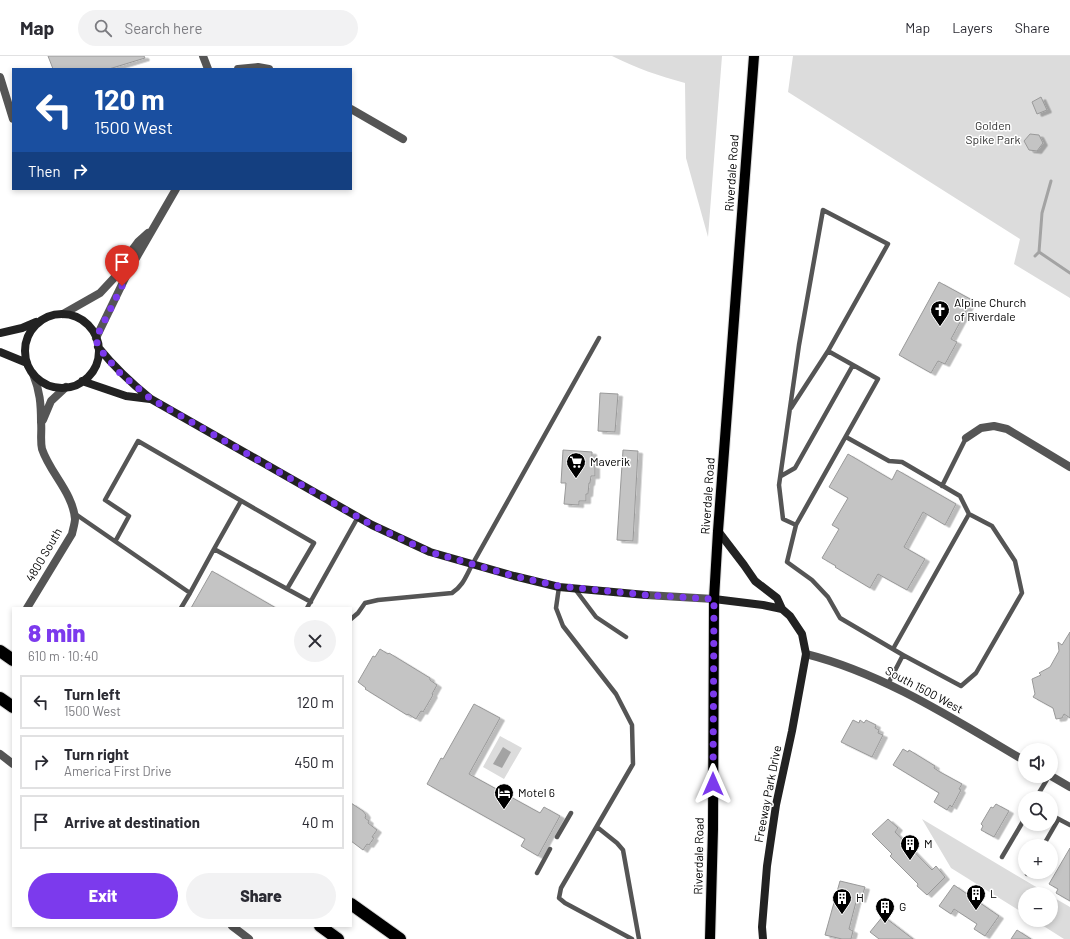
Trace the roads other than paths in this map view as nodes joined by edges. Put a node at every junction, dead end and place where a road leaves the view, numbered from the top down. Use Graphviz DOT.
graph roads {
  1 [pos="203,56"];
  2 [pos="754,56"];
  3 [pos="208,68"];
  4 [pos="248,68"];
  5 [pos="264,68"];
  6 [pos="0,79"];
  7 [pos="352,110"];
  8 [pos="12,116"];
  9 [pos="403,139"];
  10 [pos="175,190"];
  11 [pos="154,227"];
  12 [pos="63,314"];
  13 [pos="41,320"];
  14 [pos="0,333"];
  15 [pos="96,338"];
  16 [pos="599,338"];
  17 [pos="98,347"];
  18 [pos="828,351"];
  19 [pos="0,352"];
  20 [pos="27,363"];
  21 [pos="853,365"];
  22 [pos="33,374"];
  23 [pos="82,381"];
  24 [pos="66,387"];
  25 [pos="151,399"];
  26 [pos="790,409"];
  27 [pos="41,424"];
  28 [pos="846,437"];
  29 [pos="966,438"];
  30 [pos="1070,467"];
  31 [pos="781,476"];
  32 [pos="942,486"];
  33 [pos="241,501"];
  34 [pos="73,512"];
  35 [pos="969,514"];
  36 [pos="358,517"];
  37 [pos="796,525"];
  38 [pos="718,531"];
  39 [pos="116,540"];
  40 [pos="214,549"];
  41 [pos="472,564"];
  42 [pos="559,586"];
  43 [pos="287,589"];
  44 [pos="575,589"];
  45 [pos="190,593"];
  46 [pos="714,599"];
  47 [pos="310,602"];
  48 [pos="28,607"];
  49 [pos="183,607"];
  50 [pos="308,607"];
  51 [pos="782,609"];
  52 [pos="352,618"];
  53 [pos="626,637"];
  54 [pos="893,649"];
  55 [pos="0,651"];
  56 [pos="806,654"];
  57 [pos="903,655"];
  58 [pos="12,659"];
  59 [pos="888,684"];
  60 [pos="0,698"];
  61 [pos="12,706"];
  62 [pos="0,754"];
  63 [pos="1018,757"];
  64 [pos="12,763"];
  65 [pos="1058,780"];
  66 [pos="1070,787"];
  67 [pos="571,813"];
  68 [pos="1058,820"];
  69 [pos="1070,825"];
  70 [pos="597,828"];
  71 [pos="1018,830"];
  72 [pos="557,837"];
  73 [pos="550,849"];
  74 [pos="1002,857"];
  75 [pos="537,873"];
  76 [pos="352,905"];
  77 [pos="233,927"];
  78 [pos="321,927"];
  79 [pos="249,939"];
  80 [pos="338,939"];
  81 [pos="400,939"];
  82 [pos="632,939"];
  83 [pos="639,939"];
  84 [pos="710,939"];
  85 [pos="763,939"];
  1 -- 3 [label="street"];
  2 -- 38 [label="main road, Riverdale Road"];
  4 -- 5 [label="street"];
  6 -- 8 [label="street"];
  7 -- 9 [label="street"];
  10 -- 11 [label="street"];
  11 -- 12 [label="street"];
  11 -- 15 [label="street"];
  12 -- 13 [label="street"];
  12 -- 15 [label="street"];
  13 -- 14 [label="street"];
  13 -- 20 [label="street"];
  15 -- 17 [label="street"];
  16 -- 41 [label="lane"];
  17 -- 23 [label="street"];
  17 -- 25 [label="street"];
  18 -- 21 [label="lane"];
  18 -- 26 [label="lane"];
  18 -- 26 [label="lane"];
  19 -- 20 [label="street"];
  20 -- 22 [label="street"];
  21 -- 28 [label="lane"];
  21 -- 31 [label="lane"];
  22 -- 24 [label="street"];
  22 -- 27 [label="street, 4800 South"];
  23 -- 24 [label="street"];
  23 -- 25 [label="street"];
  24 -- 27 [label="street, 4800 South"];
  25 -- 36 [label="street"];
  26 -- 31 [label="lane"];
  27 -- 34 [label="street, 4800 South"];
  28 -- 32 [label="lane"];
  28 -- 37 [label="lane"];
  29 -- 30 [label="street"];
  29 -- 32 [label="lane"];
  31 -- 37 [label="lane"];
  32 -- 35 [label="lane"];
  33 -- 39 [label="lane"];
  33 -- 40 [label="lane"];
  33 -- 43 [label="lane"];
  34 -- 39 [label="lane"];
  34 -- 48 [label="street, 4800 South"];
  35 -- 54 [label="lane"];
  35 -- 57 [label="lane"];
  36 -- 41 [label="street"];
  36 -- 47 [label="lane"];
  37 -- 54 [label="lane"];
  38 -- 46 [label="main road, Riverdale Road"];
  38 -- 51 [label="street"];
  39 -- 45 [label="lane"];
  40 -- 43 [label="lane"];
  40 -- 45 [label="lane"];
  41 -- 42 [label="street"];
  41 -- 52 [label="lane"];
  42 -- 44 [label="street"];
  42 -- 70 [label="lane"];
  43 -- 47 [label="lane"];
  44 -- 46 [label="street"];
  44 -- 53 [label="lane"];
  45 -- 49 [label="lane"];
  46 -- 51 [label="street"];
  46 -- 84 [label="main road, Riverdale Road"];
  47 -- 50 [label="lane"];
  51 -- 56 [label="street"];
  54 -- 57 [label="lane"];
  55 -- 58 [label="highway"];
  56 -- 59 [label="street, South 1500 West"];
  56 -- 85 [label="street, Freeway Park Drive"];
  57 -- 59 [label="lane"];
  59 -- 63 [label="street, South 1500 West"];
  60 -- 61 [label="highway"];
  62 -- 64 [label="street"];
  65 -- 66 [label="street"];
  67 -- 72 [label="lane"];
  68 -- 69 [label="lane"];
  70 -- 82 [label="lane"];
  70 -- 83 [label="lane"];
  71 -- 74 [label="lane"];
  73 -- 75 [label="lane"];
  76 -- 81 [label="highway"];
  77 -- 79 [label="street"];
  78 -- 80 [label="highway"];
}
